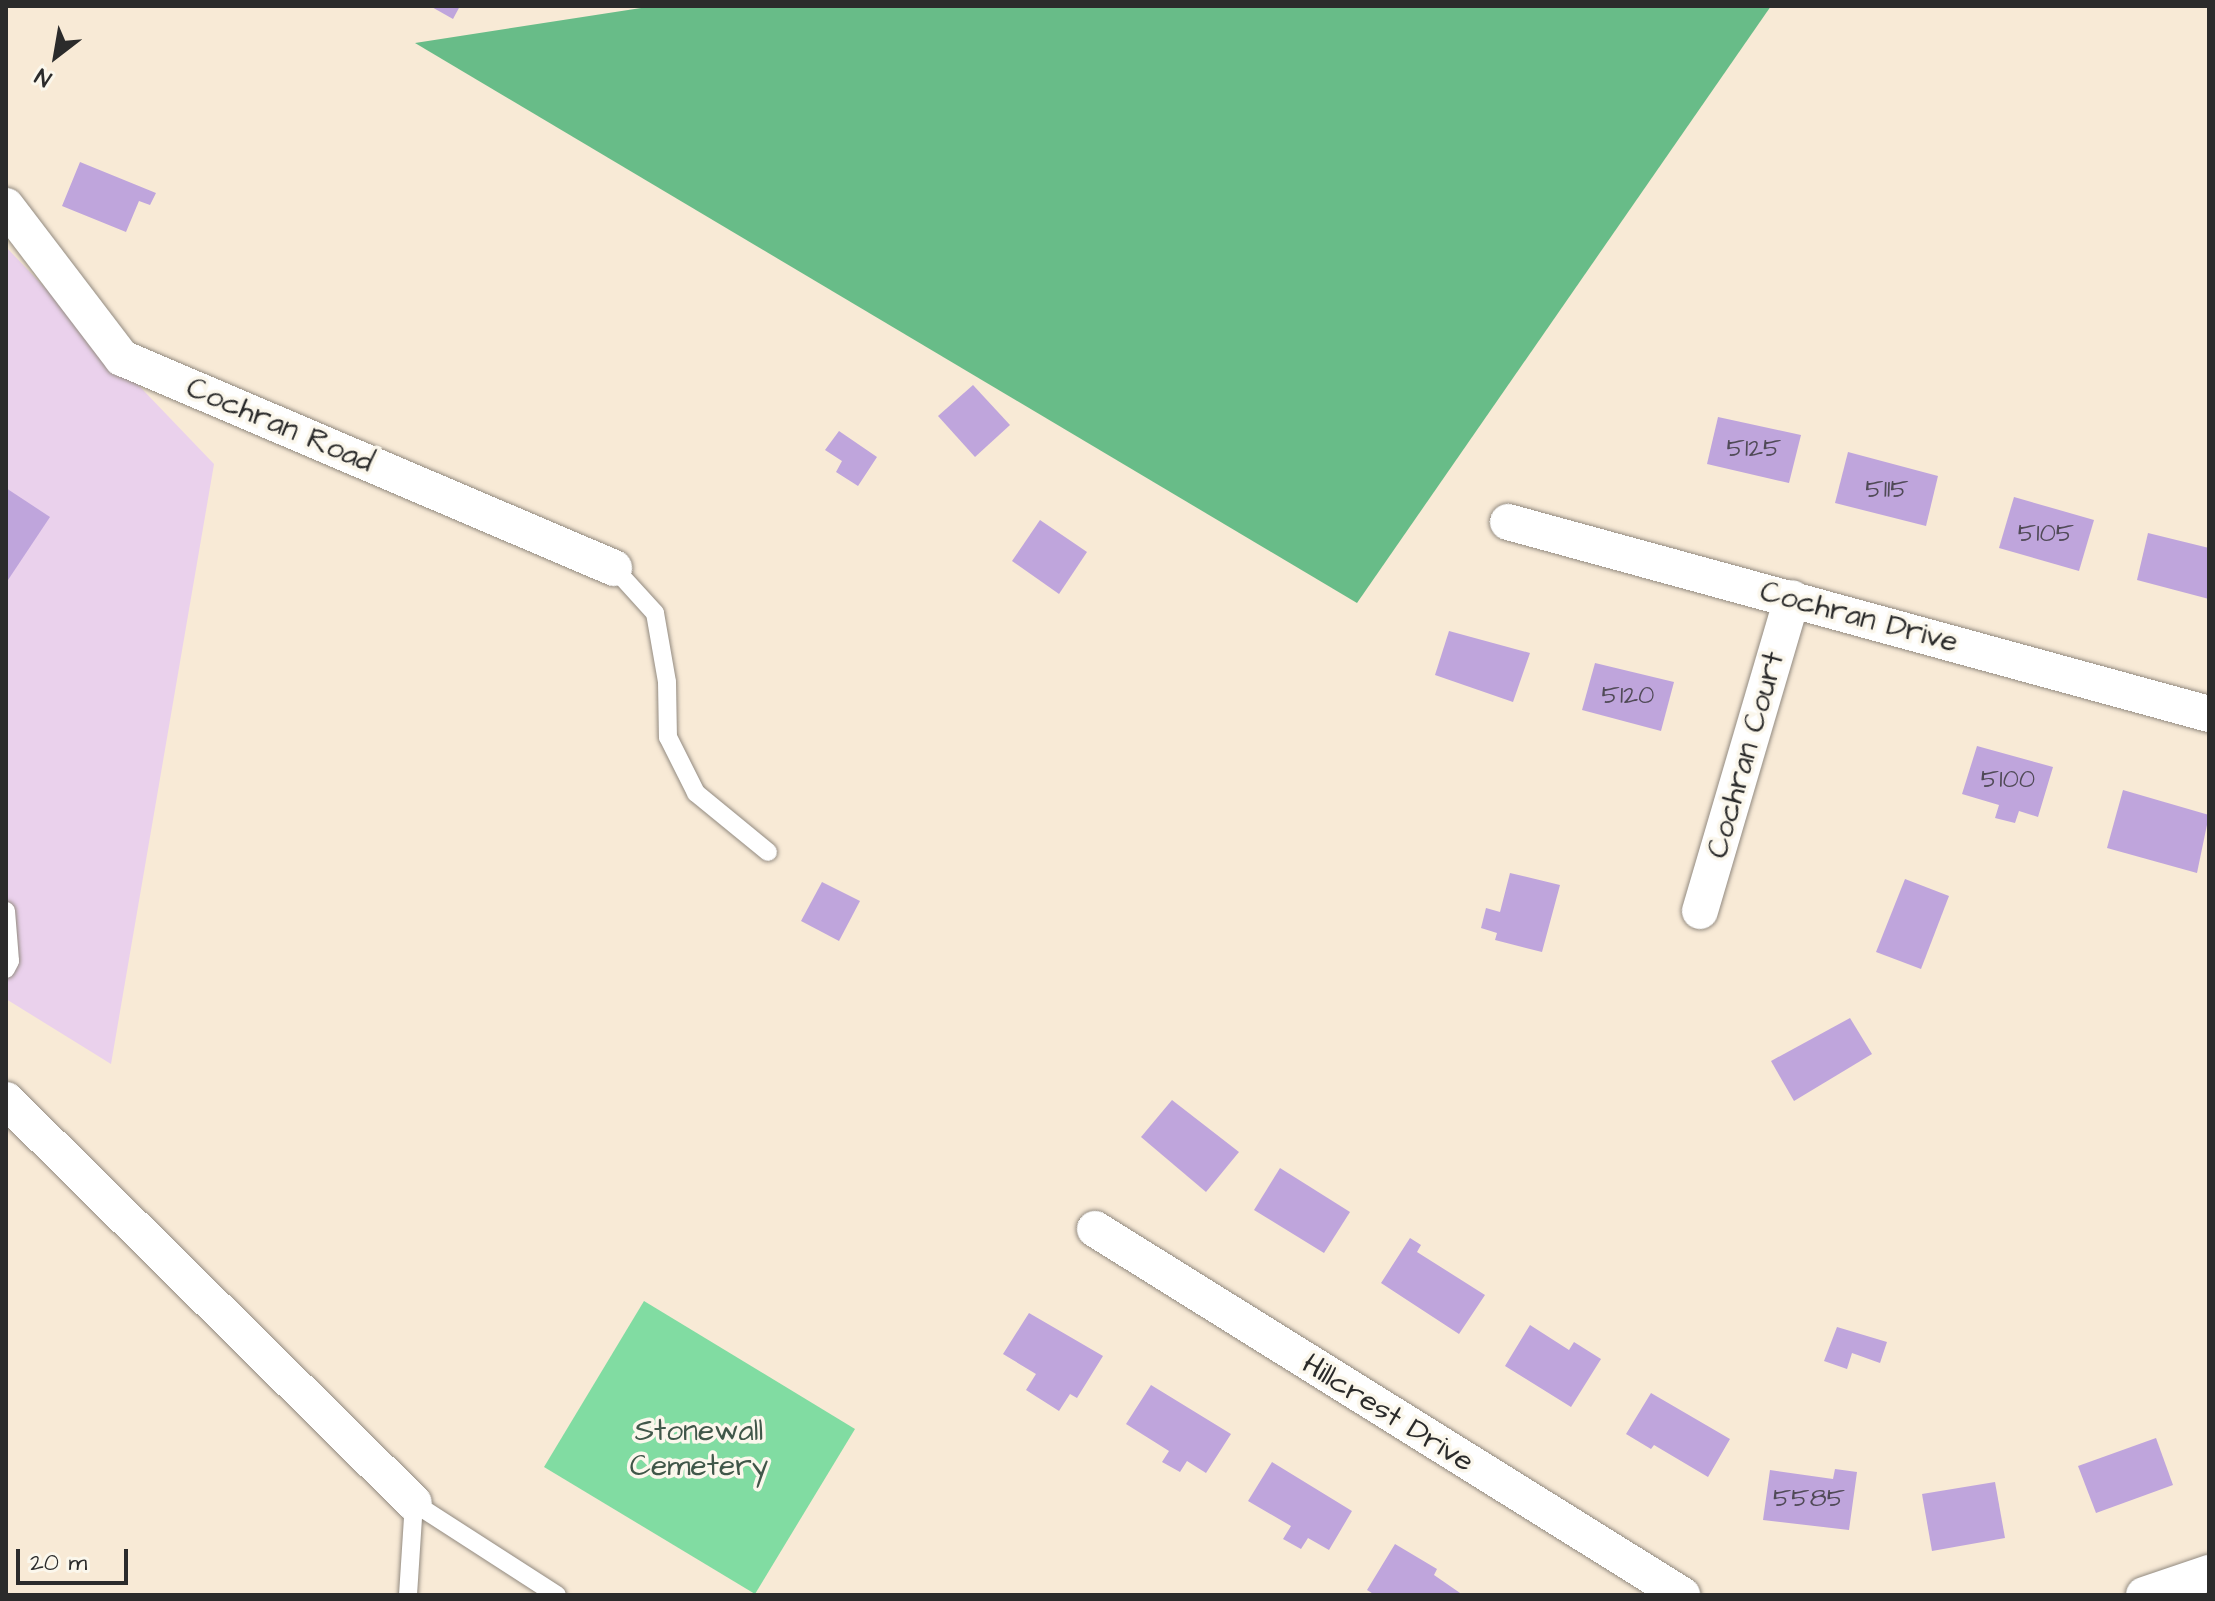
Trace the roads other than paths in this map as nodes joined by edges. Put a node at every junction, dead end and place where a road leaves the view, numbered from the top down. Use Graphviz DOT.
graph roads {
  1 [pos="6,206"];
  2 [pos="1508,522"];
  3 [pos="614,568"];
  4 [pos="1792,598"];
  5 [pos="2209,714"];
  6 [pos="768,852"];
  7 [pos="6,911"];
  8 [pos="1700,911"];
  9 [pos="6,969"];
  10 [pos="6,1100"];
  11 [pos="1095,1229"];
  12 [pos="414,1503"];
  13 [pos="2209,1573"];
  14 [pos="408,1595"];
  15 [pos="557,1595"];
  16 [pos="1682,1595"];
  17 [pos="2144,1595"];
  1 -- 3 [label="street, Cochran Road"];
  2 -- 4 [label="street, Cochran Drive"];
  3 -- 6 [label="lane"];
  4 -- 5 [label="street, Cochran Drive"];
  4 -- 8 [label="street, Cochran Court"];
  7 -- 9 [label="lane"];
  10 -- 12 [label="street"];
  11 -- 16 [label="street, Hillcrest Drive"];
  12 -- 14 [label="lane"];
  12 -- 15 [label="lane"];
  13 -- 17 [label="street"];
}
